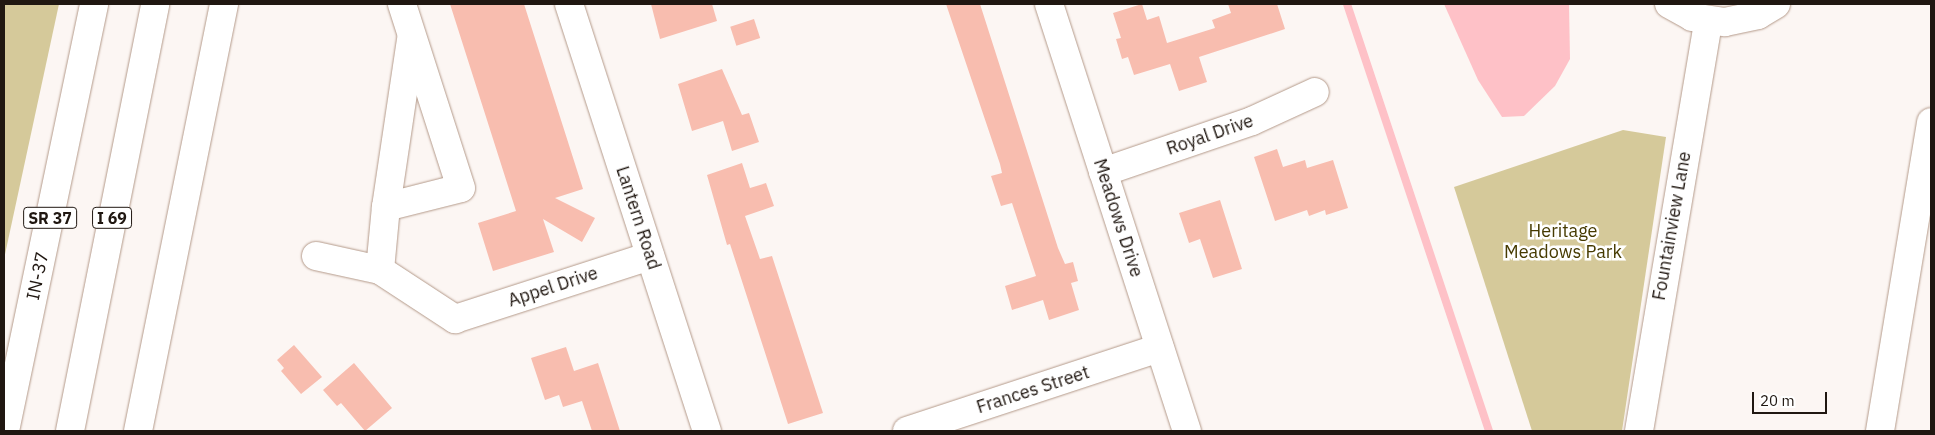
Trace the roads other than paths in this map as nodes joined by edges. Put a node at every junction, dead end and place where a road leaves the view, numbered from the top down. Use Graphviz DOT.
graph roads {
  1 [pos="94,4"];
  2 [pos="155,4"];
  3 [pos="224,4"];
  4 [pos="402,4"];
  5 [pos="569,4"];
  6 [pos="1049,4"];
  7 [pos="1669,4"];
  8 [pos="1776,4"];
  9 [pos="1708,21"];
  10 [pos="412,36"];
  11 [pos="1315,92"];
  12 [pos="1931,122"];
  13 [pos="1103,172"];
  14 [pos="386,207"];
  15 [pos="316,256"];
  16 [pos="650,256"];
  17 [pos="380,270"];
  18 [pos="1160,348"];
  19 [pos="138,429"];
  20 [pos="5,431"];
  21 [pos="70,431"];
  22 [pos="707,431"];
  23 [pos="907,431"];
  24 [pos="1187,431"];
  25 [pos="1639,431"];
  26 [pos="1880,431"];
  1 -- 20 [label="main road, IN-37 / SR 37"];
  2 -- 21 [label="main road, I 69"];
  3 -- 19 [label="main road"];
  4 -- 10 [label="main road"];
  5 -- 16 [label="main road, Lantern Road"];
  6 -- 13 [label="main road, Meadows Drive"];
  7 -- 9 [label="main road"];
  8 -- 9 [label="main road"];
  9 -- 25 [label="main road, Fountainview Lane"];
  10 -- 14 [label="main road"];
  10 -- 14 [label="main road"];
  11 -- 13 [label="main road, Royal Drive"];
  12 -- 26 [label="main road"];
  13 -- 18 [label="main road, Meadows Drive"];
  14 -- 17 [label="main road"];
  15 -- 17 [label="main road"];
  16 -- 17 [label="main road, Appel Drive"];
  16 -- 22 [label="main road, Lantern Road"];
  18 -- 23 [label="main road, Frances Street"];
  18 -- 24 [label="main road, Meadows Drive"];
}
